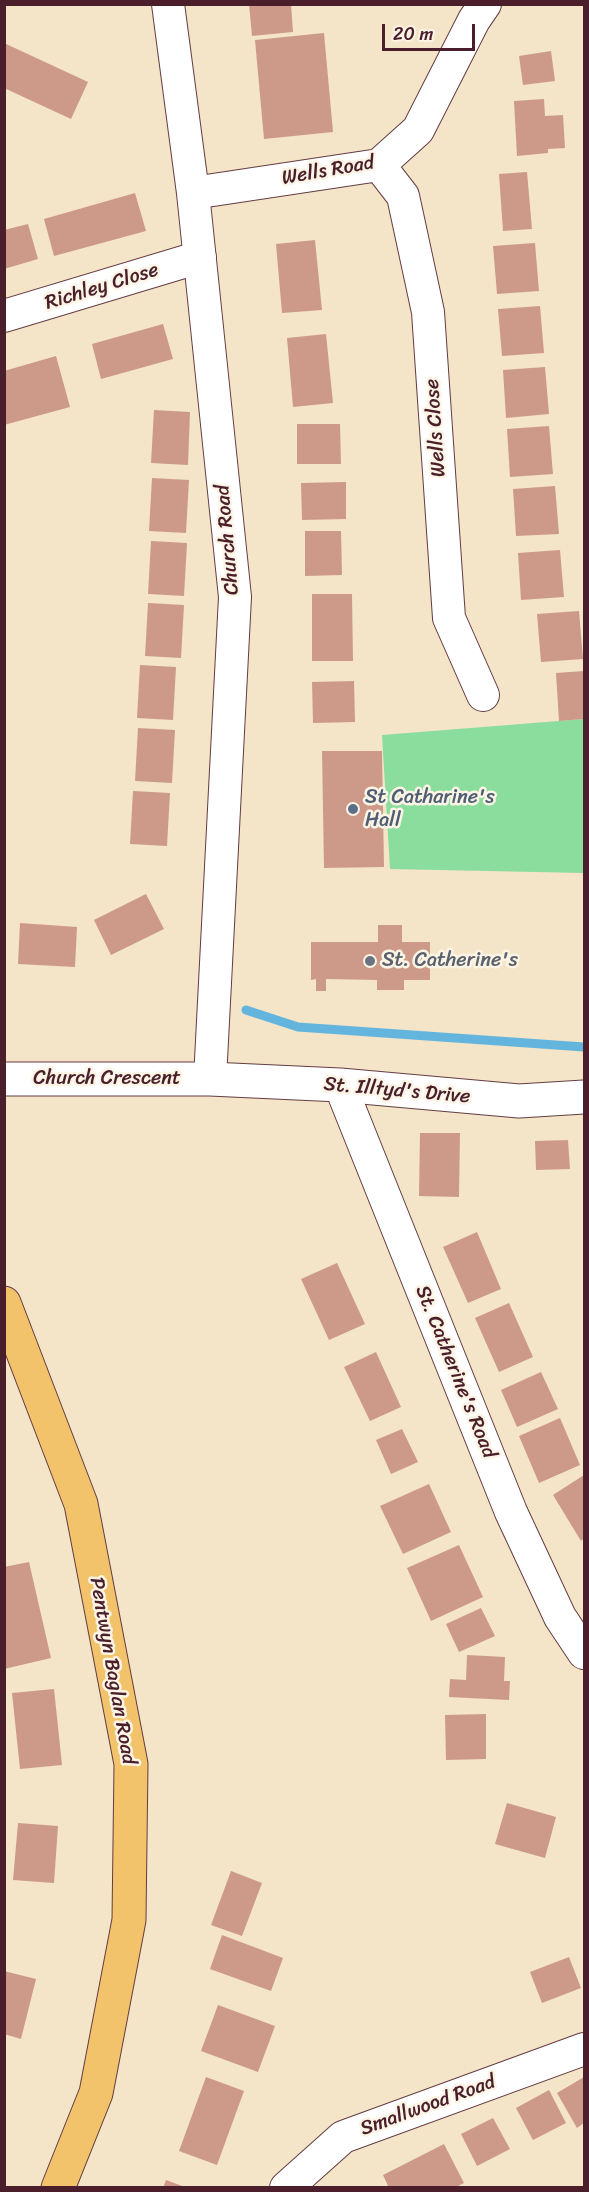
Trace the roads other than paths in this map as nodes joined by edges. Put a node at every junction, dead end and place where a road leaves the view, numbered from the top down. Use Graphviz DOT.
graph roads {
  1 [pos="168,4"];
  2 [pos="485,4"];
  3 [pos="379,165"];
  4 [pos="193,193"];
  5 [pos="200,257"];
  6 [pos="4,316"];
  7 [pos="483,695"];
  8 [pos="4,1079"];
  9 [pos="210,1079"];
  10 [pos="340,1085"];
  11 [pos="585,1097"];
  12 [pos="4,1303"];
  13 [pos="585,1653"];
  14 [pos="585,2049"];
  15 [pos="58,2187"];
  16 [pos="286,2187"];
  1 -- 4 [label="street, Church Road"];
  2 -- 3 [label="street, Wells Road"];
  3 -- 4 [label="street, Wells Road"];
  3 -- 7 [label="street, Wells Close"];
  4 -- 5 [label="street, Church Road"];
  5 -- 6 [label="street, Richley Close"];
  5 -- 9 [label="street, Church Road"];
  8 -- 9 [label="street, Church Crescent"];
  9 -- 10 [label="street, St. Illtyd's Drive"];
  10 -- 11 [label="street, St. Illtyd's Drive"];
  10 -- 13 [label="street, St. Catherine's Road"];
  12 -- 15 [label="main road, Pentwyn Baglan Road"];
  14 -- 16 [label="street, Smallwood Road"];
}
